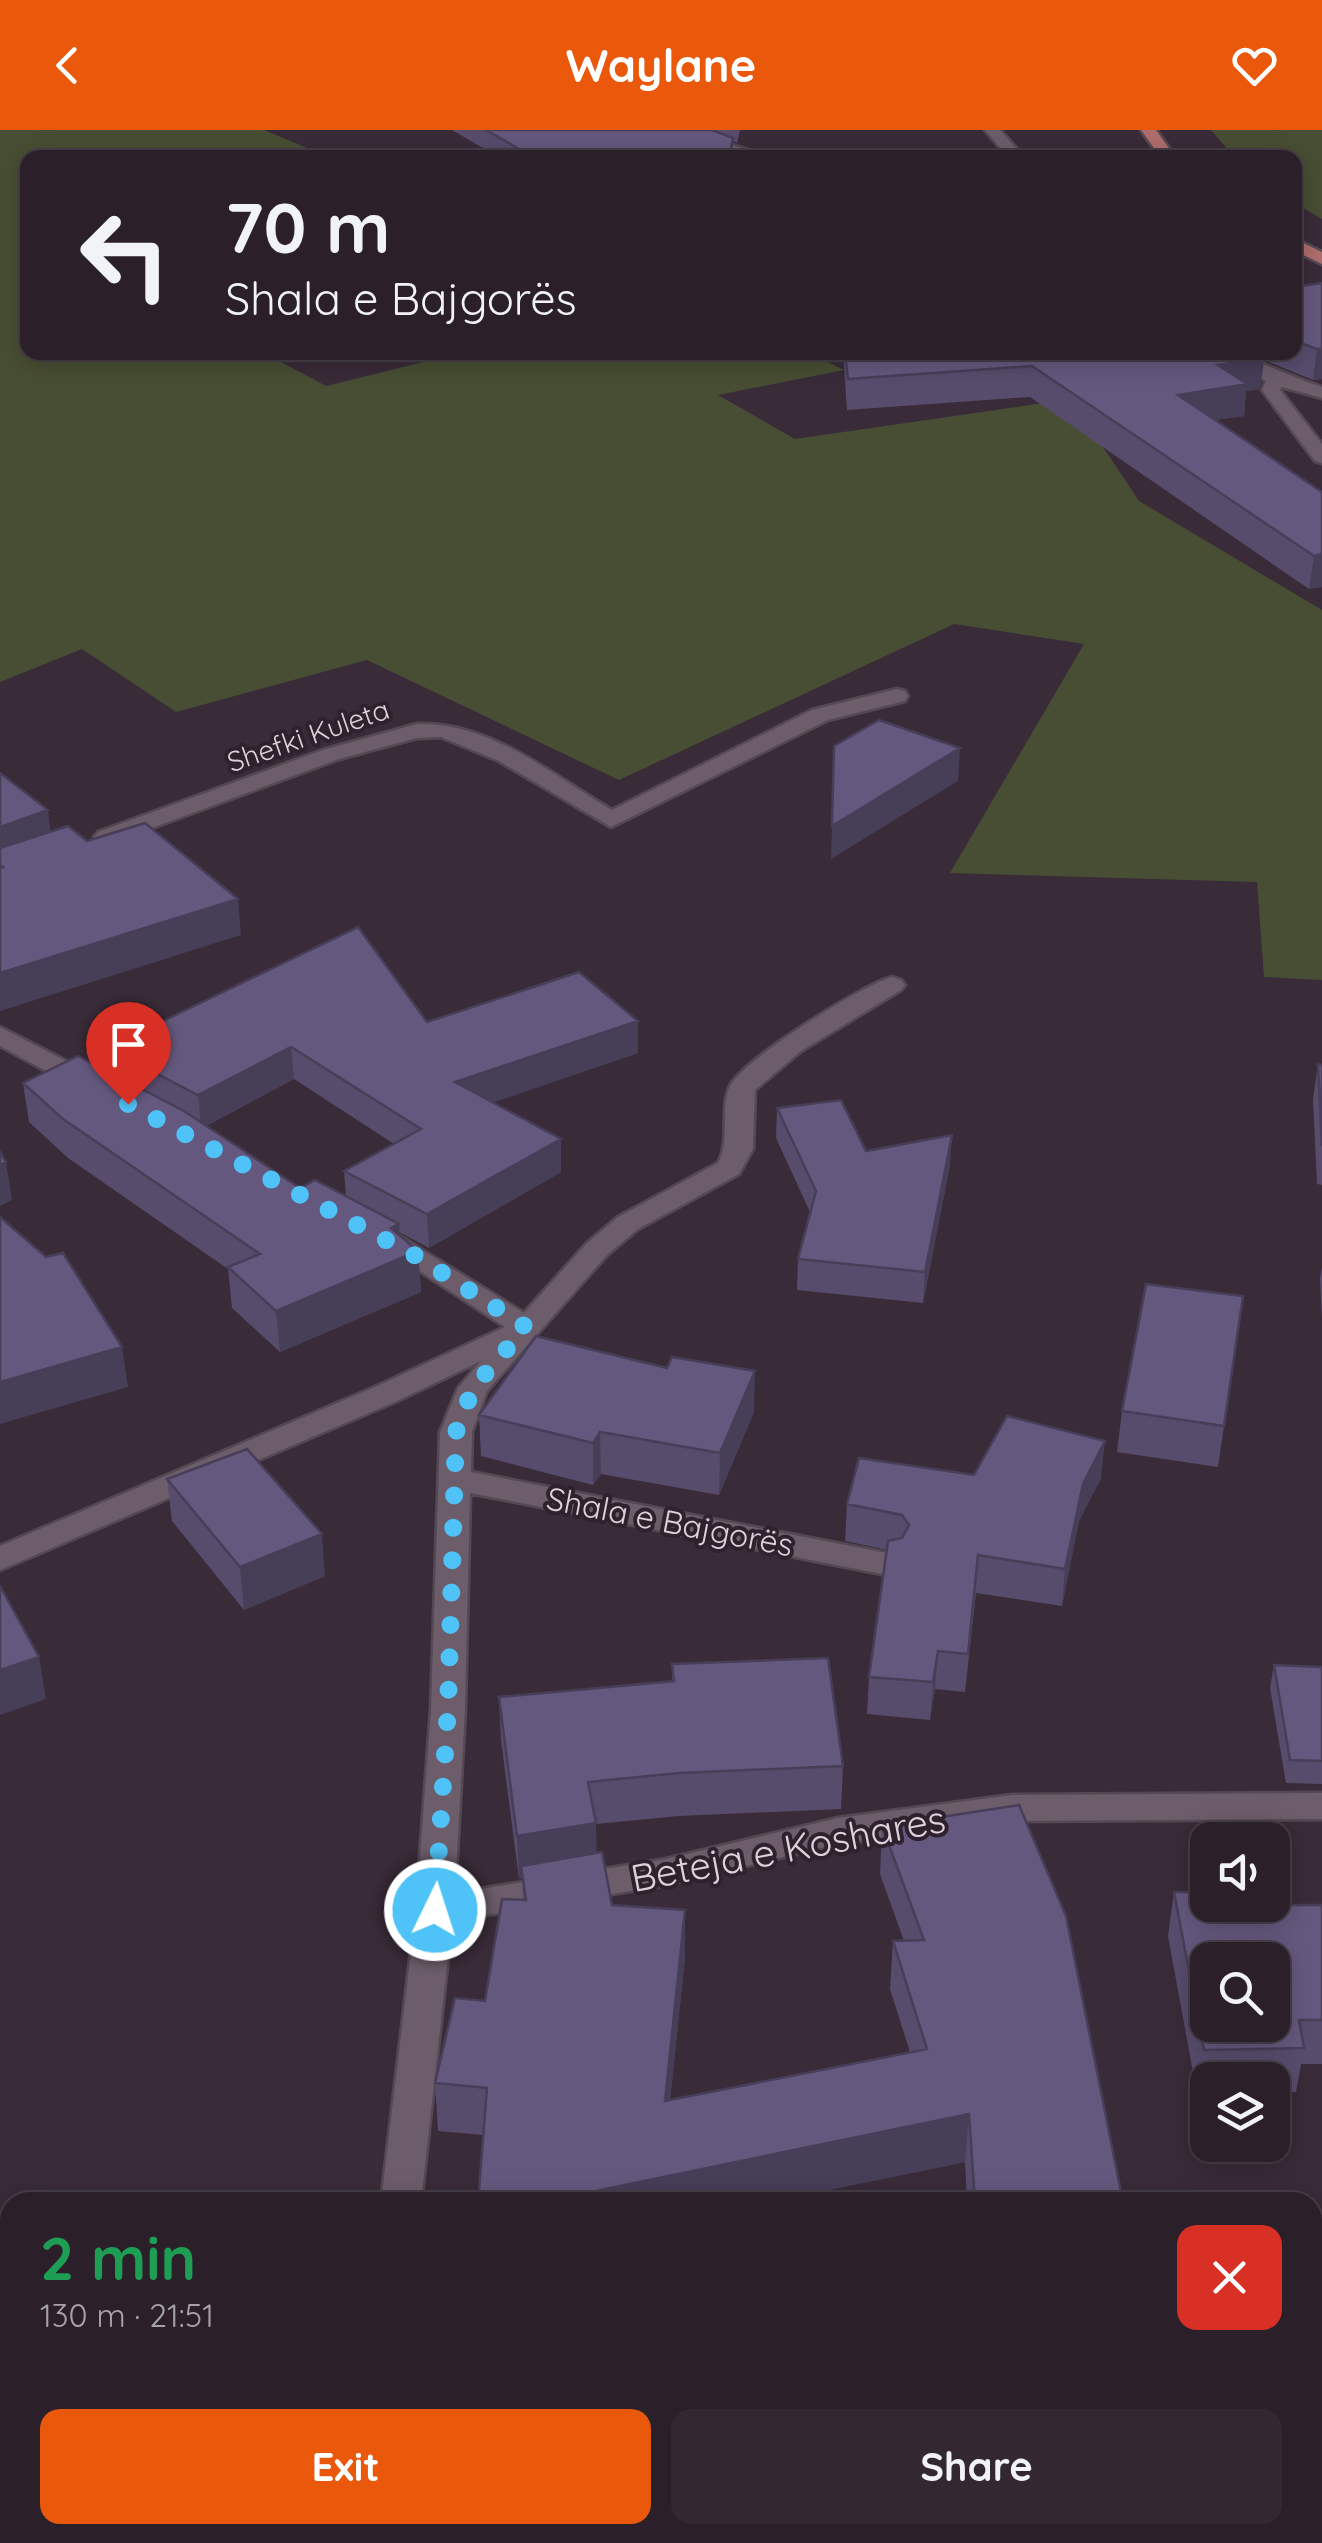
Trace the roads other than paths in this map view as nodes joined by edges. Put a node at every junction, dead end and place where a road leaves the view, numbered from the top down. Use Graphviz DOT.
graph roads {
  1 [pos="669,130"];
  2 [pos="992,130"];
  3 [pos="738,150"];
  4 [pos="1011,150"];
  5 [pos="1236,360"];
  6 [pos="1276,379"];
  7 [pos="1322,393"];
  8 [pos="1322,456"];
  9 [pos="898,696"];
  10 [pos="81,846"];
  11 [pos="892,984"];
  12 [pos="0,1036"];
  13 [pos="122,1101"];
  14 [pos="355,1224"];
  15 [pos="526,1327"];
  16 [pos="453,1479"];
  17 [pos="0,1559"];
  18 [pos="888,1564"];
  19 [pos="1322,1806"];
  20 [pos="435,1910"];
  21 [pos="402,2192"];
  1 -- 3 [label="street"];
  2 -- 4 [label="street"];
  5 -- 6 [label="street"];
  6 -- 7 [label="street"];
  6 -- 8 [label="street"];
  9 -- 10 [label="street, Shefki Kuleta"];
  11 -- 15 [label="street"];
  12 -- 13 [label="street"];
  14 -- 15 [label="street"];
  15 -- 16 [label="street"];
  15 -- 17 [label="street"];
  16 -- 18 [label="street, Shala e Bajgorës"];
  16 -- 20 [label="street"];
  19 -- 20 [label="street, Beteja e Koshares"];
  20 -- 21 [label="street"];
}
